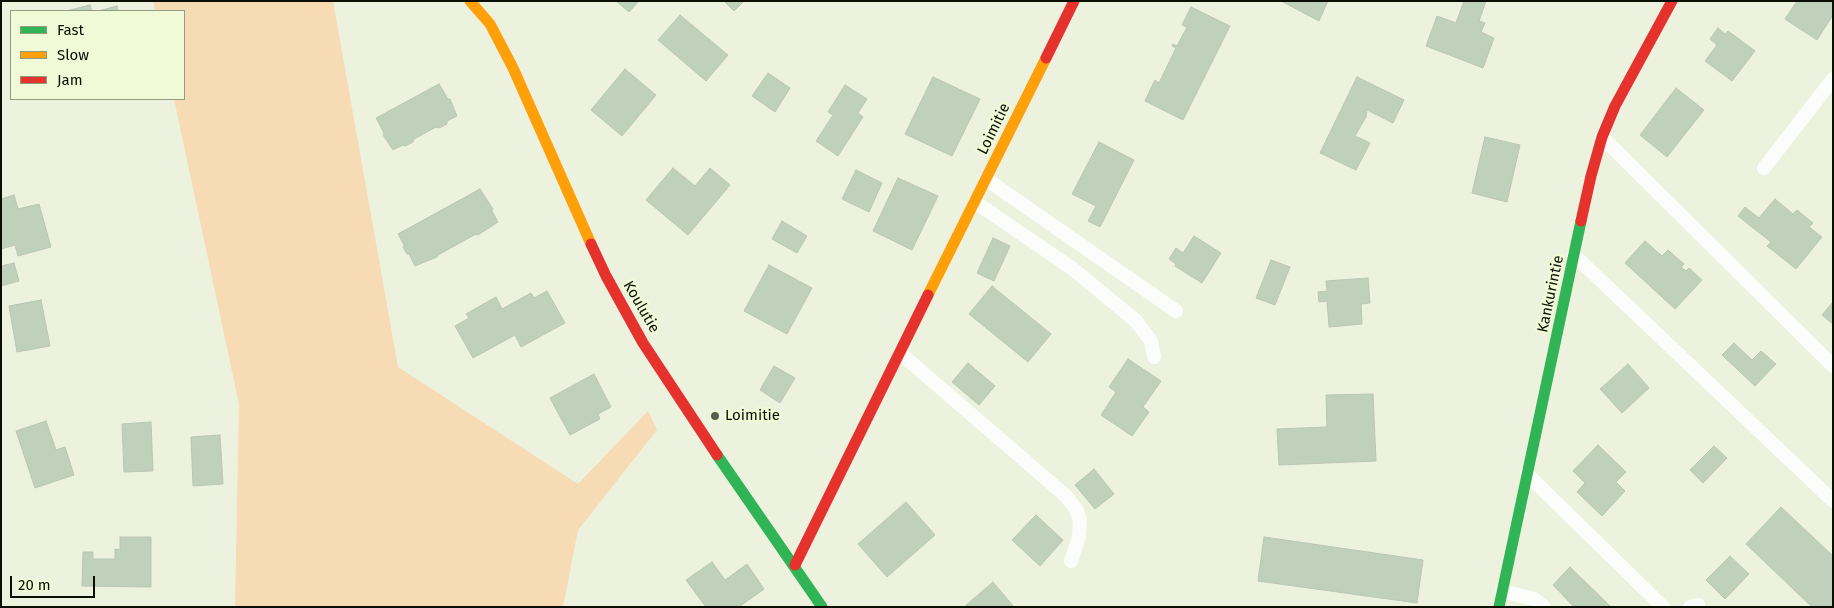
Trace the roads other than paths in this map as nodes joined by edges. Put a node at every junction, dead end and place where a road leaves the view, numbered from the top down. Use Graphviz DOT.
graph roads {
  1 [pos="470,1"];
  2 [pos="1074,1"];
  3 [pos="1672,1"];
  4 [pos="1833,78"];
  5 [pos="1602,138"];
  6 [pos="1764,168"];
  7 [pos="986,179"];
  8 [pos="975,202"];
  9 [pos="1574,255"];
  10 [pos="1176,311"];
  11 [pos="900,353"];
  12 [pos="1154,357"];
  13 [pos="1833,366"];
  14 [pos="1527,474"];
  15 [pos="1833,501"];
  16 [pos="1071,561"];
  17 [pos="795,565"];
  18 [pos="1502,591"];
  19 [pos="822,607"];
  20 [pos="1499,607"];
  21 [pos="1544,607"];
  22 [pos="1663,607"];
  1 -- 17 [label="street, Koulutie"];
  2 -- 7 [label="street, Loimitie"];
  3 -- 5 [label="street, Kankurintie"];
  4 -- 6 [label="lane"];
  5 -- 9 [label="street, Kankurintie"];
  5 -- 13 [label="lane"];
  7 -- 8 [label="street, Loimitie"];
  7 -- 10 [label="lane"];
  8 -- 11 [label="street, Loimitie"];
  8 -- 12 [label="lane"];
  9 -- 14 [label="street, Kankurintie"];
  9 -- 15 [label="lane"];
  11 -- 16 [label="lane"];
  11 -- 17 [label="street, Loimitie"];
  14 -- 18 [label="street, Kankurintie"];
  14 -- 22 [label="lane"];
  17 -- 19 [label="street, Koulutie"];
  18 -- 20 [label="street, Kankurintie"];
  18 -- 21 [label="lane"];
}
